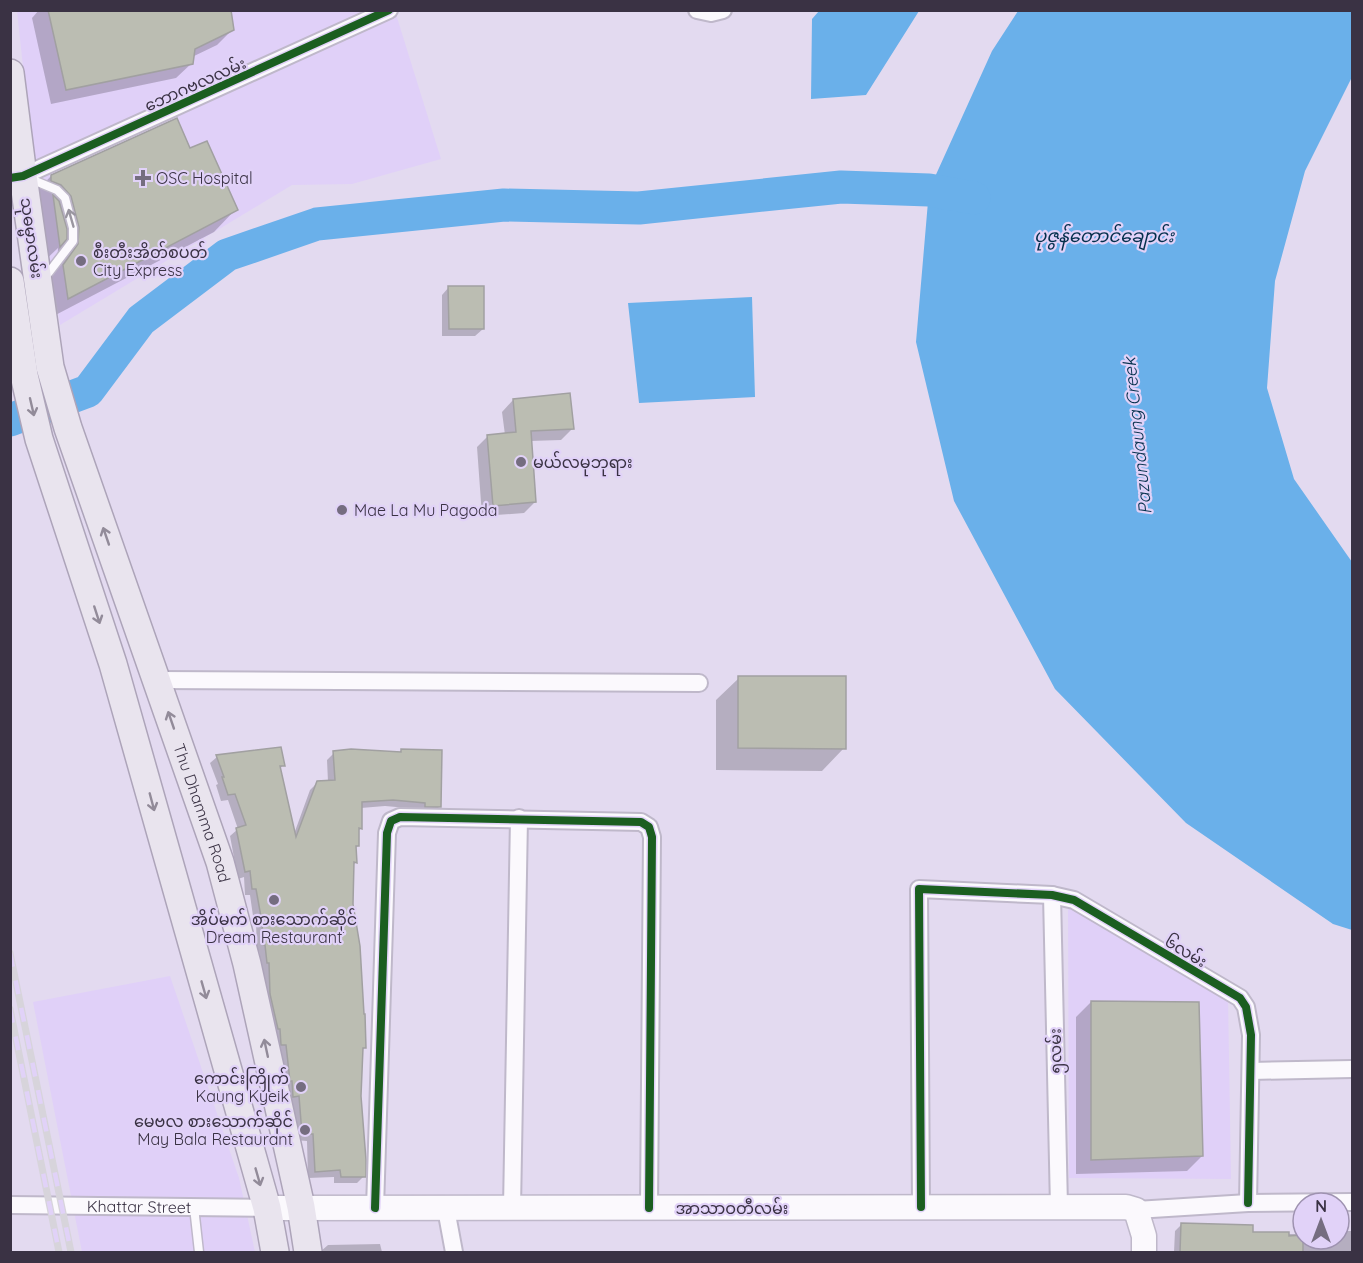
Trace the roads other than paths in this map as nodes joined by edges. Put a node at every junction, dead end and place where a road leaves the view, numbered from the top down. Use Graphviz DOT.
graph roads {
  1 [pos="389,10"];
  2 [pos="697,10"];
  3 [pos="723,10"];
  4 [pos="10,73"];
  5 [pos="17,177"];
  6 [pos="12,292"];
  7 [pos="40,292"];
  8 [pos="68,428"];
  9 [pos="158,680"];
  10 [pos="699,683"];
  11 [pos="519,818"];
  12 [pos="1052,895"];
  13 [pos="1353,1069"];
  14 [pos="1251,1071"];
  15 [pos="1353,1202"];
  16 [pos="1248,1203"];
  17 [pos="10,1205"];
  18 [pos="194,1207"];
  19 [pos="301,1207"];
  20 [pos="921,1207"];
  21 [pos="1059,1207"];
  22 [pos="267,1208"];
  23 [pos="375,1208"];
  24 [pos="512,1208"];
  25 [pos="649,1208"];
  26 [pos="446,1209"];
  27 [pos="1136,1210"];
  28 [pos="1144,1244"];
  29 [pos="199,1252"];
  30 [pos="275,1252"];
  31 [pos="308,1252"];
  32 [pos="454,1252"];
  1 -- 5 [label="street, ဘောဂဗလလမ်း"];
  2 -- 3 [label="street"];
  4 -- 5 [label="main road, သုဓမ္မာလမ်း"];
  5 -- 7 [label="main road, သုဓမ္မာလမ်း"];
  7 -- 5 [label="lane, one-way"];
  6 -- 7 [label="main road"];
  6 -- 22 [label="main road, one-way"];
  7 -- 8 [label="main road, သုဓမ္မာလမ်း"];
  9 -- 8 [label="main road, Thu Dhamma Road, one-way"];
  9 -- 10 [label="street"];
  19 -- 9 [label="main road, Thu Dhamma Road, one-way"];
  11 -- 23 [label="street"];
  11 -- 24 [label="street"];
  11 -- 25 [label="street"];
  12 -- 14 [label="street, ၆လမ်း"];
  12 -- 20 [label="street, ၆လမ်း"];
  12 -- 21 [label="street, ၅လမ်း"];
  13 -- 14 [label="street"];
  14 -- 16 [label="street, ၆လမ်း"];
  15 -- 16 [label="street"];
  16 -- 27 [label="street"];
  17 -- 18 [label="street, Khattar Street"];
  18 -- 22 [label="street, Khattar Street"];
  18 -- 29 [label="lane"];
  19 -- 22 [label="main road, အာသာဝတီလမ်း"];
  19 -- 23 [label="main road, အာသာဝတီလမ်း"];
  19 -- 31 [label="main road"];
  20 -- 21 [label="main road, အာသာဝတီလမ်း"];
  20 -- 25 [label="main road, အာသာဝတီလမ်း"];
  21 -- 27 [label="main road, အာသာဝတီလမ်း"];
  22 -- 30 [label="main road"];
  23 -- 26 [label="main road, အာသာဝတီလမ်း"];
  24 -- 25 [label="main road, အာသာဝတီလမ်း"];
  24 -- 26 [label="main road, အာသာဝတီလမ်း"];
  26 -- 32 [label="street"];
  27 -- 28 [label="main road"];
}
